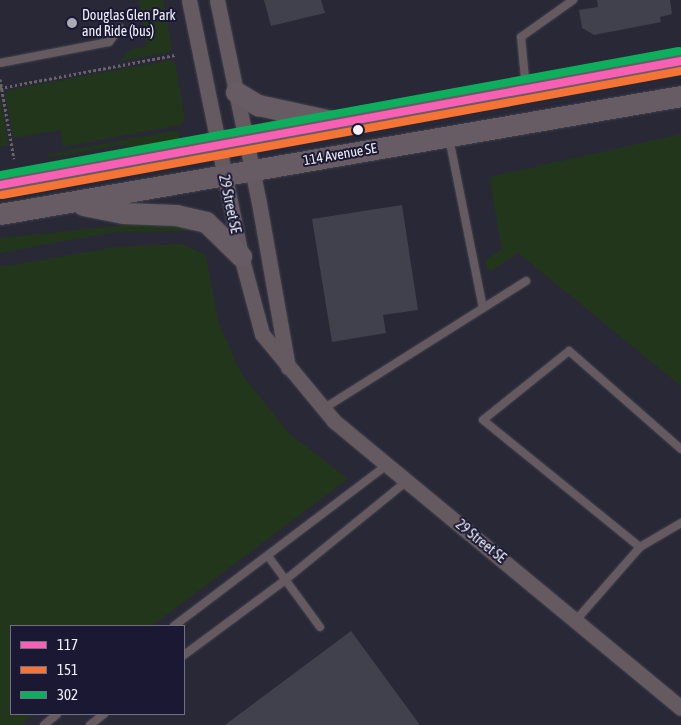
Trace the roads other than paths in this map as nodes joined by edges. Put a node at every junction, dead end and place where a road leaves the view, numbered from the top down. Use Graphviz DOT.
graph roads {
  1 [pos="189,0"];
  2 [pos="217,0"];
  3 [pos="573,0"];
  4 [pos="120,28"];
  5 [pos="681,61"];
  6 [pos="0,63"];
  7 [pos="526,90"];
  8 [pos="236,92"];
  9 [pos="681,96"];
  10 [pos="346,124"];
  11 [pos="448,136"];
  12 [pos="244,142"];
  13 [pos="218,147"];
  14 [pos="252,170"];
  15 [pos="224,175"];
  16 [pos="0,184"];
  17 [pos="73,202"];
  18 [pos="0,214"];
  19 [pos="240,256"];
  20 [pos="526,281"];
  21 [pos="484,308"];
  22 [pos="288,368"];
  23 [pos="323,409"];
  24 [pos="681,449"];
  25 [pos="388,464"];
  26 [pos="407,481"];
  27 [pos="681,523"];
  28 [pos="640,547"];
  29 [pos="268,556"];
  30 [pos="284,581"];
  31 [pos="578,620"];
  32 [pos="175,625"];
  33 [pos="320,627"];
  34 [pos="185,654"];
  35 [pos="681,708"];
  36 [pos="55,715"];
  37 [pos="103,715"];
  38 [pos="44,725"];
  39 [pos="90,725"];
  1 -- 13 [label="street, 29 Street SE"];
  2 -- 8 [label="street, 29 Street SE"];
  3 -- 7 [label="lane"];
  4 -- 6 [label="lane"];
  5 -- 7 [label="main road, 114 Avenue SE"];
  7 -- 10 [label="main road, 114 Avenue SE"];
  8 -- 10 [label="main road"];
  8 -- 12 [label="street, 29 Street SE"];
  9 -- 11 [label="main road, 114 Avenue SE"];
  10 -- 12 [label="main road, 114 Avenue SE"];
  11 -- 14 [label="main road, 114 Avenue SE"];
  11 -- 21 [label="lane"];
  12 -- 13 [label="main road, 114 Avenue SE"];
  12 -- 14 [label="street, 29 Street SE"];
  13 -- 15 [label="street, 29 Street SE"];
  13 -- 16 [label="main road, 114 Avenue SE"];
  14 -- 15 [label="main road, 114 Avenue SE"];
  14 -- 22 [label="street, 29 Street SE"];
  15 -- 17 [label="main road, 114 Avenue SE"];
  15 -- 19 [label="street, 29 Street SE"];
  17 -- 18 [label="main road, 114 Avenue SE"];
  17 -- 19 [label="main road"];
  19 -- 22 [label="street, 29 Street SE"];
  20 -- 21 [label="lane"];
  21 -- 23 [label="lane"];
  22 -- 23 [label="street, 29 Street SE"];
  23 -- 25 [label="street, 29 Street SE"];
  24 -- 28 [label="lane"];
  25 -- 26 [label="street, 29 Street SE"];
  25 -- 29 [label="lane"];
  26 -- 30 [label="lane"];
  26 -- 31 [label="street, 29 Street SE"];
  27 -- 28 [label="lane"];
  28 -- 31 [label="lane"];
  29 -- 30 [label="lane"];
  29 -- 32 [label="lane"];
  30 -- 33 [label="lane"];
  30 -- 34 [label="lane"];
  31 -- 35 [label="street, 29 Street SE"];
  36 -- 38 [label="lane"];
  37 -- 39 [label="lane"];
}
